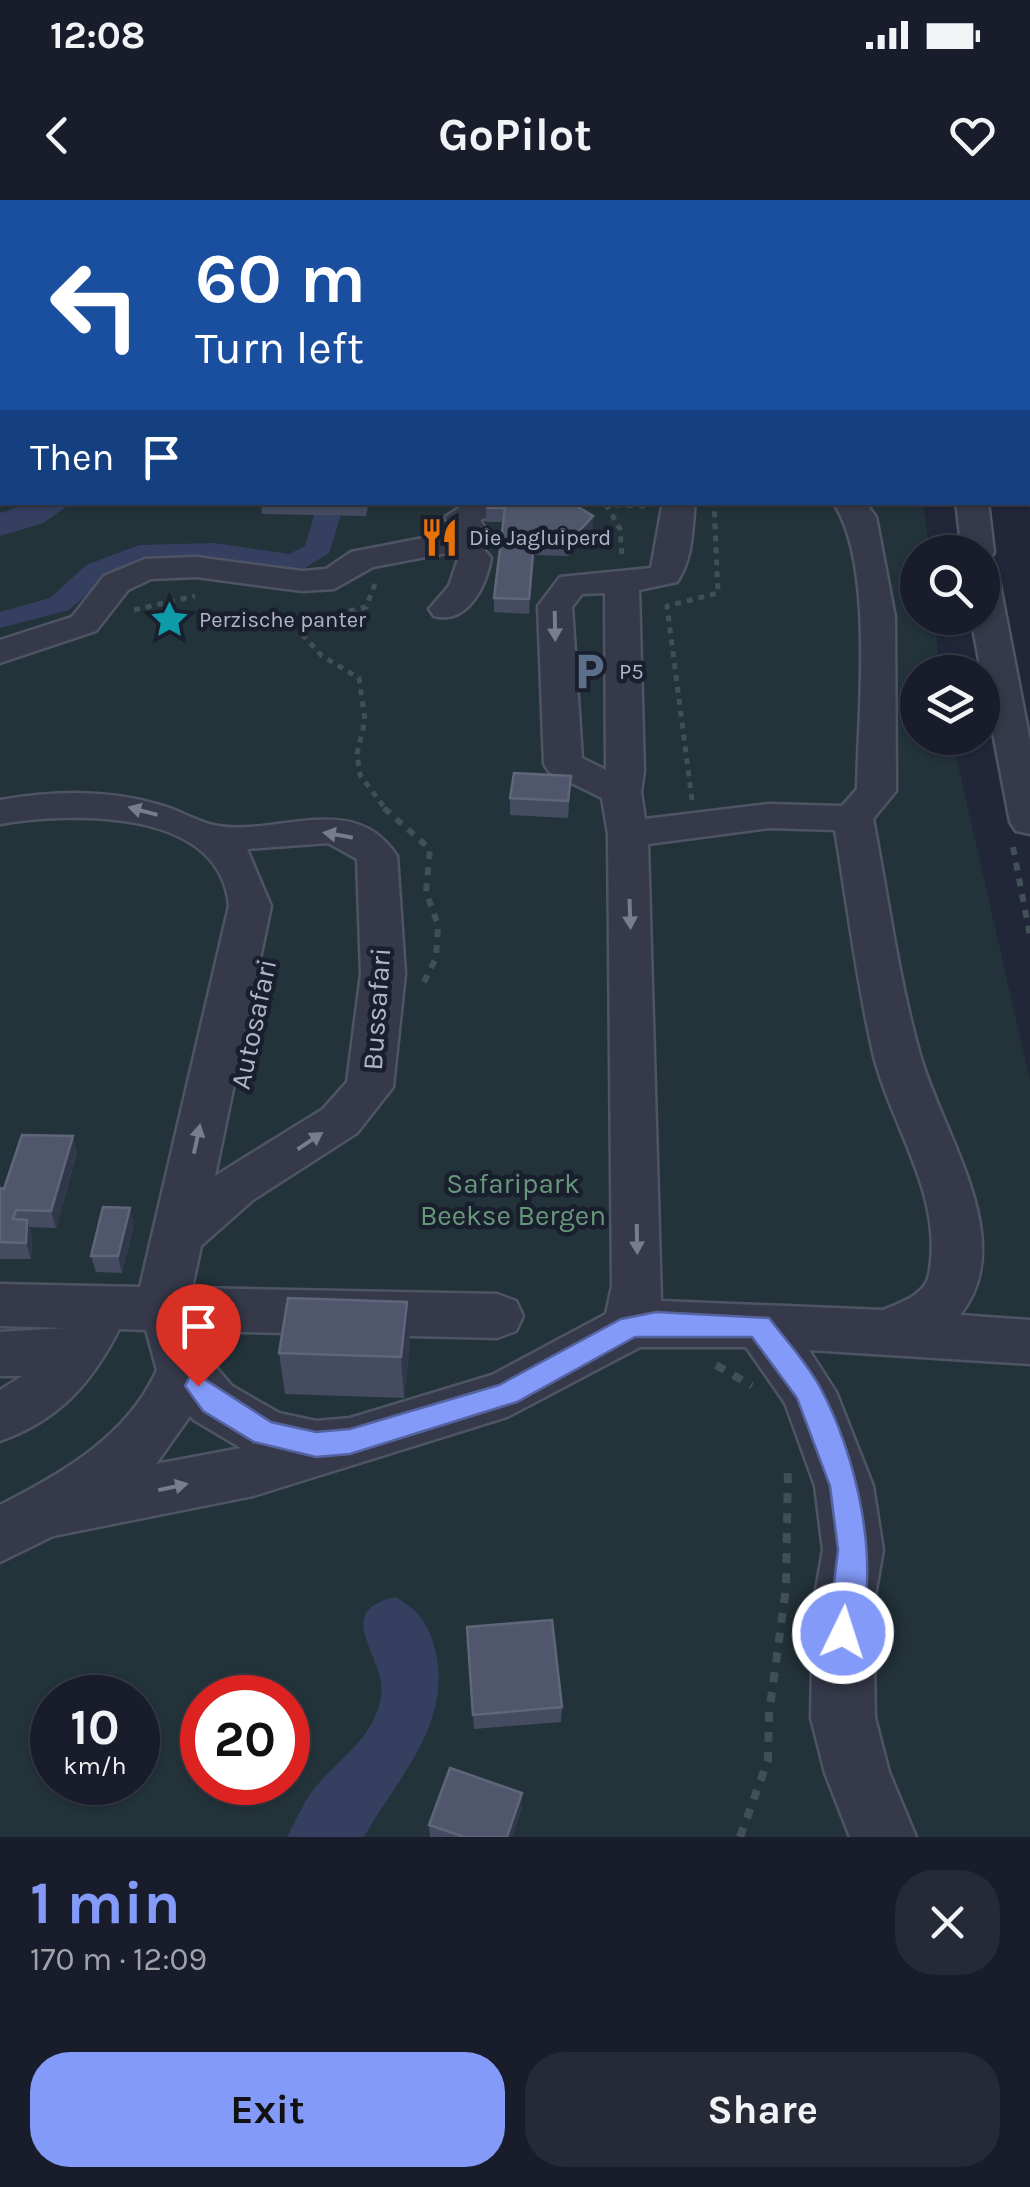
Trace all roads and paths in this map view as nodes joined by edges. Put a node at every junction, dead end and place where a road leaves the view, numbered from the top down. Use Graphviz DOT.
graph roads {
  1 [pos="490,505"];
  2 [pos="607,505"];
  3 [pos="678,505"];
  4 [pos="715,505"];
  5 [pos="851,505"];
  6 [pos="972,505"];
  7 [pos="454,520"];
  8 [pos="976,535"];
  9 [pos="388,557"];
  10 [pos="622,583"];
  11 [pos="212,597"];
  12 [pos="446,609"];
  13 [pos="84,624"];
  14 [pos="991,635"];
  15 [pos="0,652"];
  16 [pos="687,765"];
  17 [pos="621,792"];
  18 [pos="0,812"];
  19 [pos="853,818"];
  20 [pos="1030,822"];
  21 [pos="628,834"];
  22 [pos="220,844"];
  23 [pos="435,916"];
  24 [pos="421,920"];
  25 [pos="415,1000"];
  26 [pos="178,1224"];
  27 [pos="0,1304"];
  28 [pos="164,1310"];
  29 [pos="497,1316"];
  30 [pos="654,1325"];
  31 [pos="760,1326"];
  32 [pos="92,1330"];
  33 [pos="886,1332"];
  34 [pos="1030,1342"];
  35 [pos="0,1354"];
  36 [pos="184,1370"];
  37 [pos="760,1394"];
  38 [pos="0,1417"];
  39 [pos="350,1442"];
  40 [pos="787,1448"];
  41 [pos="21,1524"];
  42 [pos="740,1837"];
  43 [pos="883,1837"];
  1 -- 7 [label="street"];
  2 -- 10 [label="path"];
  3 -- 10 [label="street"];
  4 -- 16 [label="path"];
  5 -- 19 [label="street"];
  6 -- 8 [label="street"];
  7 -- 9 [label="street"];
  7 -- 12 [label="street"];
  9 -- 13 [label="street"];
  9 -- 23 [label="path"];
  10 -- 17 [label="street"];
  10 -- 17 [label="street, one-way"];
  11 -- 13 [label="path"];
  13 -- 15 [label="street"];
  14 -- 20 [label="street"];
  17 -- 21 [label="street"];
  22 -- 18 [label="street, Autosafari, one-way"];
  19 -- 21 [label="street"];
  19 -- 33 [label="street"];
  21 -- 30 [label="street, one-way"];
  26 -- 22 [label="street, Autosafari, one-way"];
  26 -- 22 [label="street, Bussafari, one-way"];
  23 -- 24 [label="path"];
  23 -- 25 [label="path"];
  26 -- 28 [label="street"];
  27 -- 32 [label="street"];
  28 -- 29 [label="street"];
  28 -- 32 [label="street"];
  28 -- 36 [label="street"];
  30 -- 31 [label="street"];
  30 -- 37 [label="path"];
  30 -- 39 [label="street"];
  31 -- 33 [label="street"];
  31 -- 43 [label="street"];
  32 -- 35 [label="street"];
  32 -- 38 [label="street"];
  33 -- 34 [label="street"];
  36 -- 39 [label="street"];
  36 -- 41 [label="street"];
  41 -- 39 [label="street, one-way"];
  40 -- 42 [label="path"];
}
